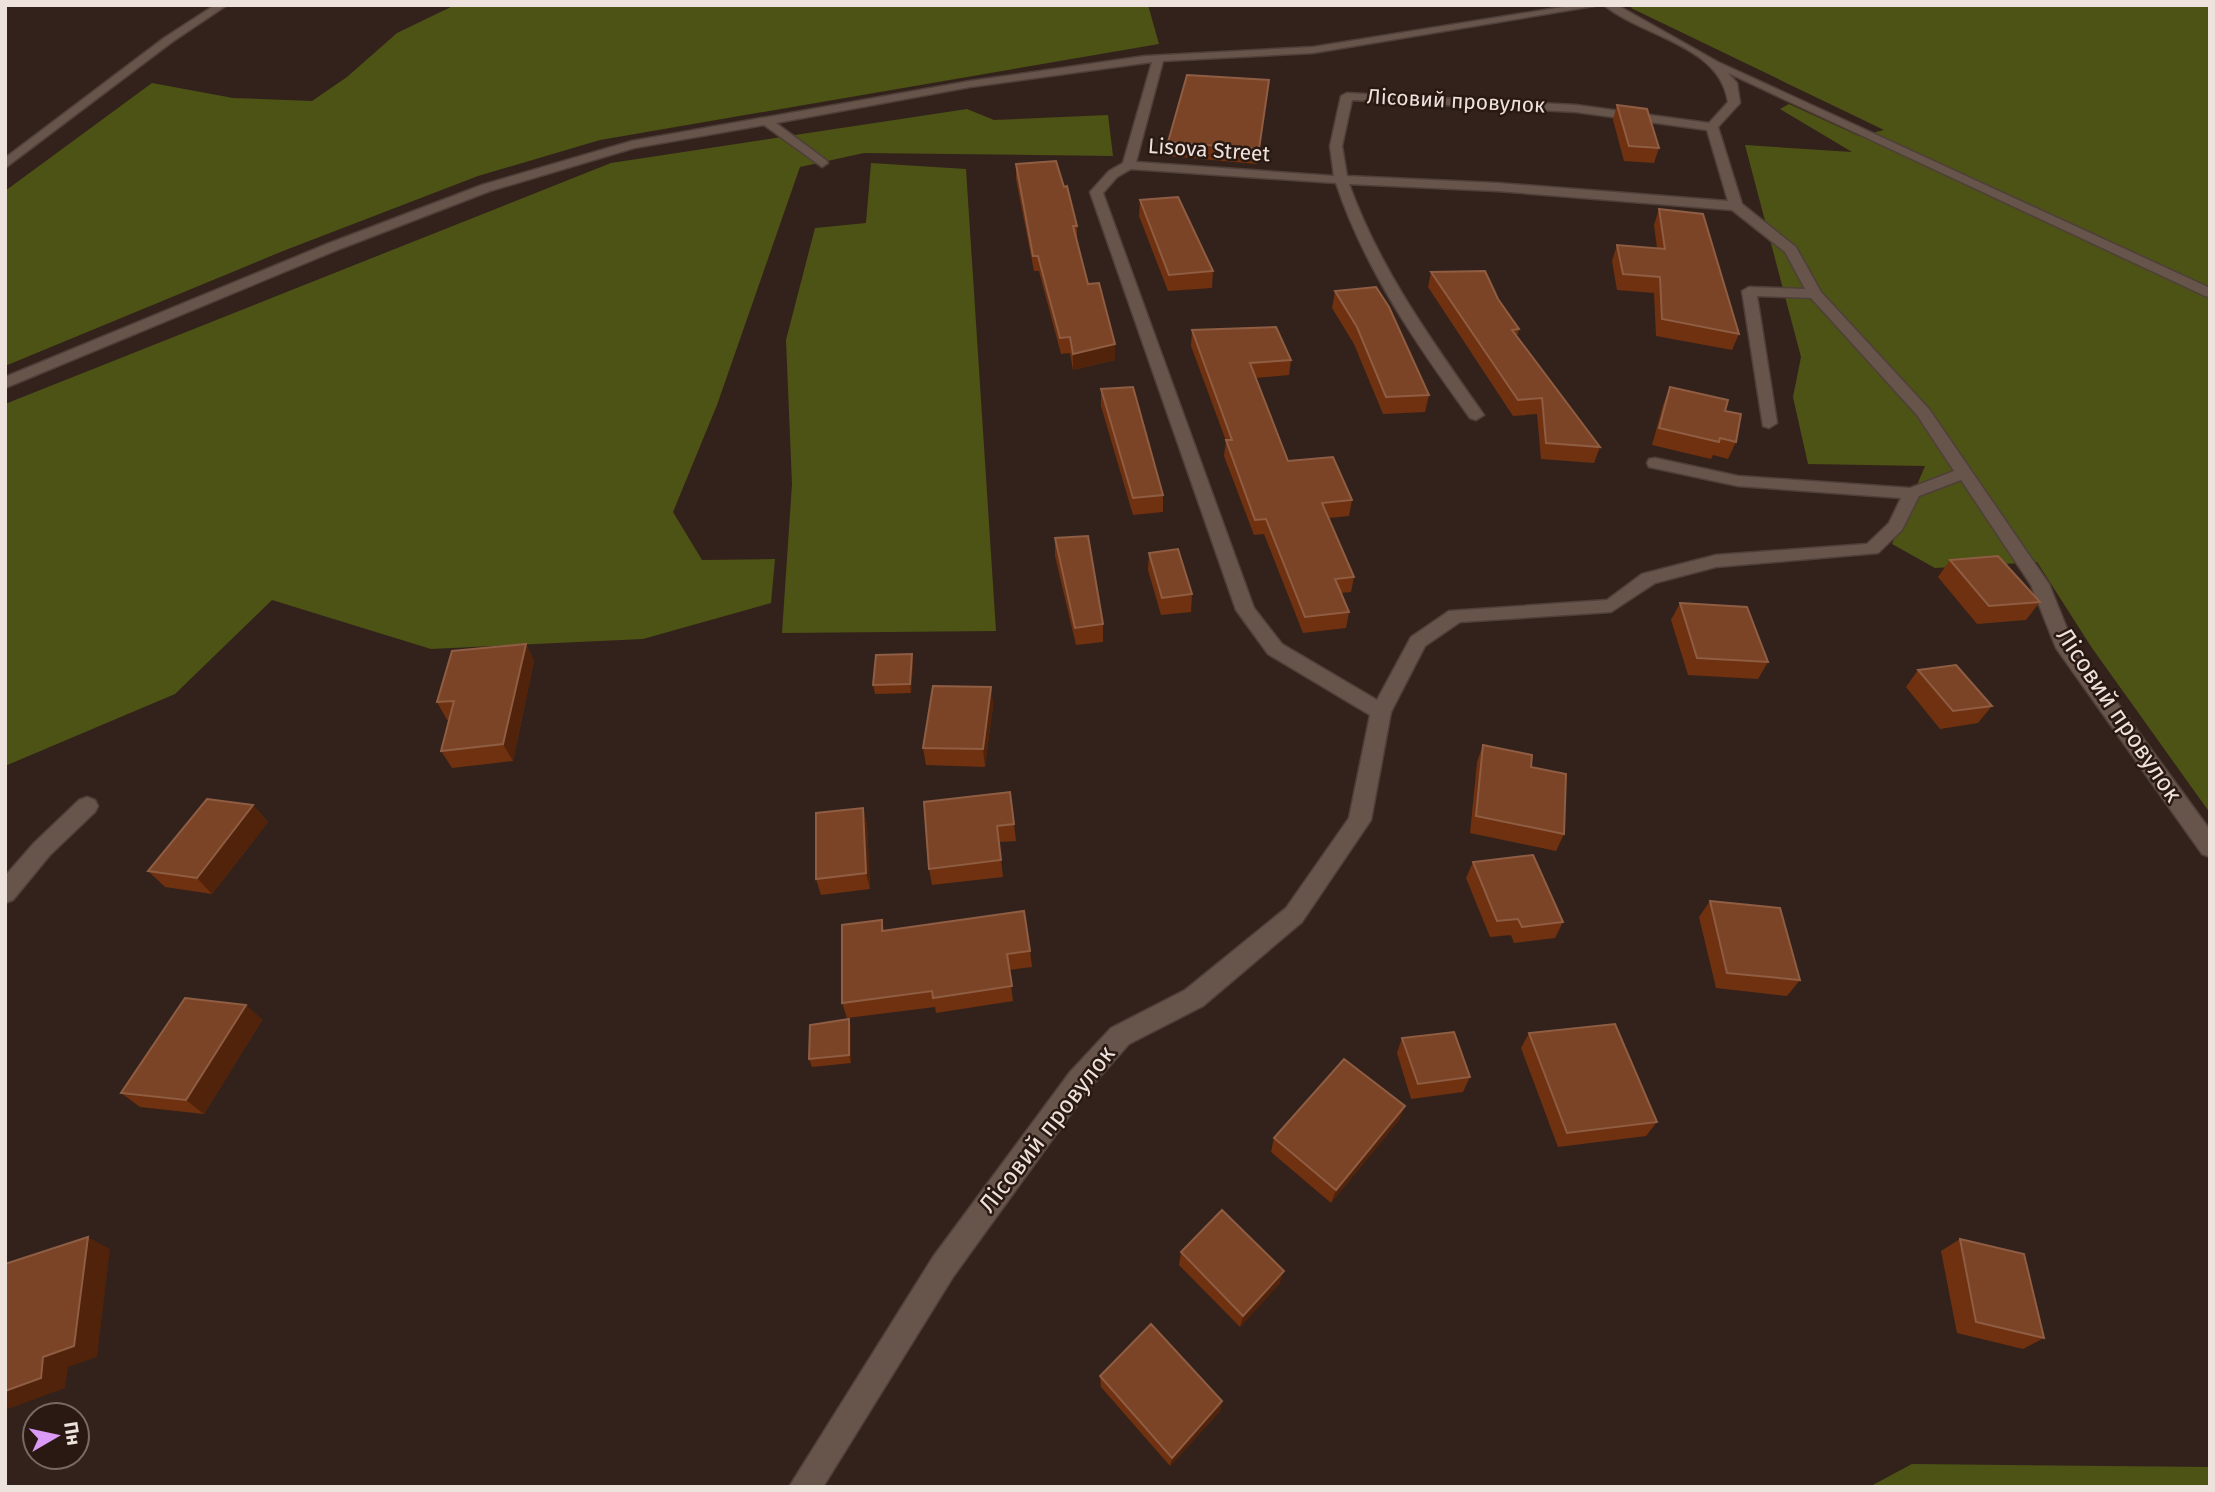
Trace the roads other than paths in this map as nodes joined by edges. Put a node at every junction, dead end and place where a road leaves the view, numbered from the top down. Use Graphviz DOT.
graph roads {
  1 [pos="222,5"];
  2 [pos="1595,5"];
  3 [pos="1609,5"];
  4 [pos="1158,58"];
  5 [pos="1709,59"];
  6 [pos="766,121"];
  7 [pos="1712,127"];
  8 [pos="822,163"];
  9 [pos="5,164"];
  10 [pos="1129,165"];
  11 [pos="1342,180"];
  12 [pos="1736,206"];
  13 [pos="2210,293"];
  14 [pos="1815,294"];
  15 [pos="5,383"];
  16 [pos="1476,415"];
  17 [pos="1769,423"];
  18 [pos="1655,463"];
  19 [pos="1964,473"];
  20 [pos="1912,493"];
  21 [pos="1381,712"];
  22 [pos="87,806"];
  23 [pos="2210,848"];
  24 [pos="42,849"];
  25 [pos="5,873"];
  26 [pos="5,893"];
  27 [pos="805,1487"];
  1 -- 9 [label="street"];
  2 -- 4 [label="street"];
  3 -- 5 [label="street"];
  4 -- 6 [label="street"];
  4 -- 10 [label="street"];
  5 -- 7 [label="street"];
  5 -- 13 [label="street"];
  6 -- 8 [label="street"];
  6 -- 15 [label="street"];
  7 -- 11 [label="street, Лісовий провулок"];
  7 -- 12 [label="street"];
  10 -- 11 [label="street, Lisova Street"];
  10 -- 21 [label="street, Lisova Street"];
  11 -- 12 [label="street, Lisova Street"];
  11 -- 16 [label="street, Лісовий провулок"];
  12 -- 14 [label="street"];
  14 -- 17 [label="street"];
  14 -- 19 [label="street, Лісовий провулок"];
  18 -- 20 [label="street"];
  19 -- 20 [label="street"];
  19 -- 23 [label="street, Лісовий провулок"];
  20 -- 21 [label="street, Лісовий провулок"];
  21 -- 27 [label="street, Лісовий провулок"];
  22 -- 24 [label="street"];
  24 -- 25 [label="street"];
  24 -- 26 [label="street"];
}
